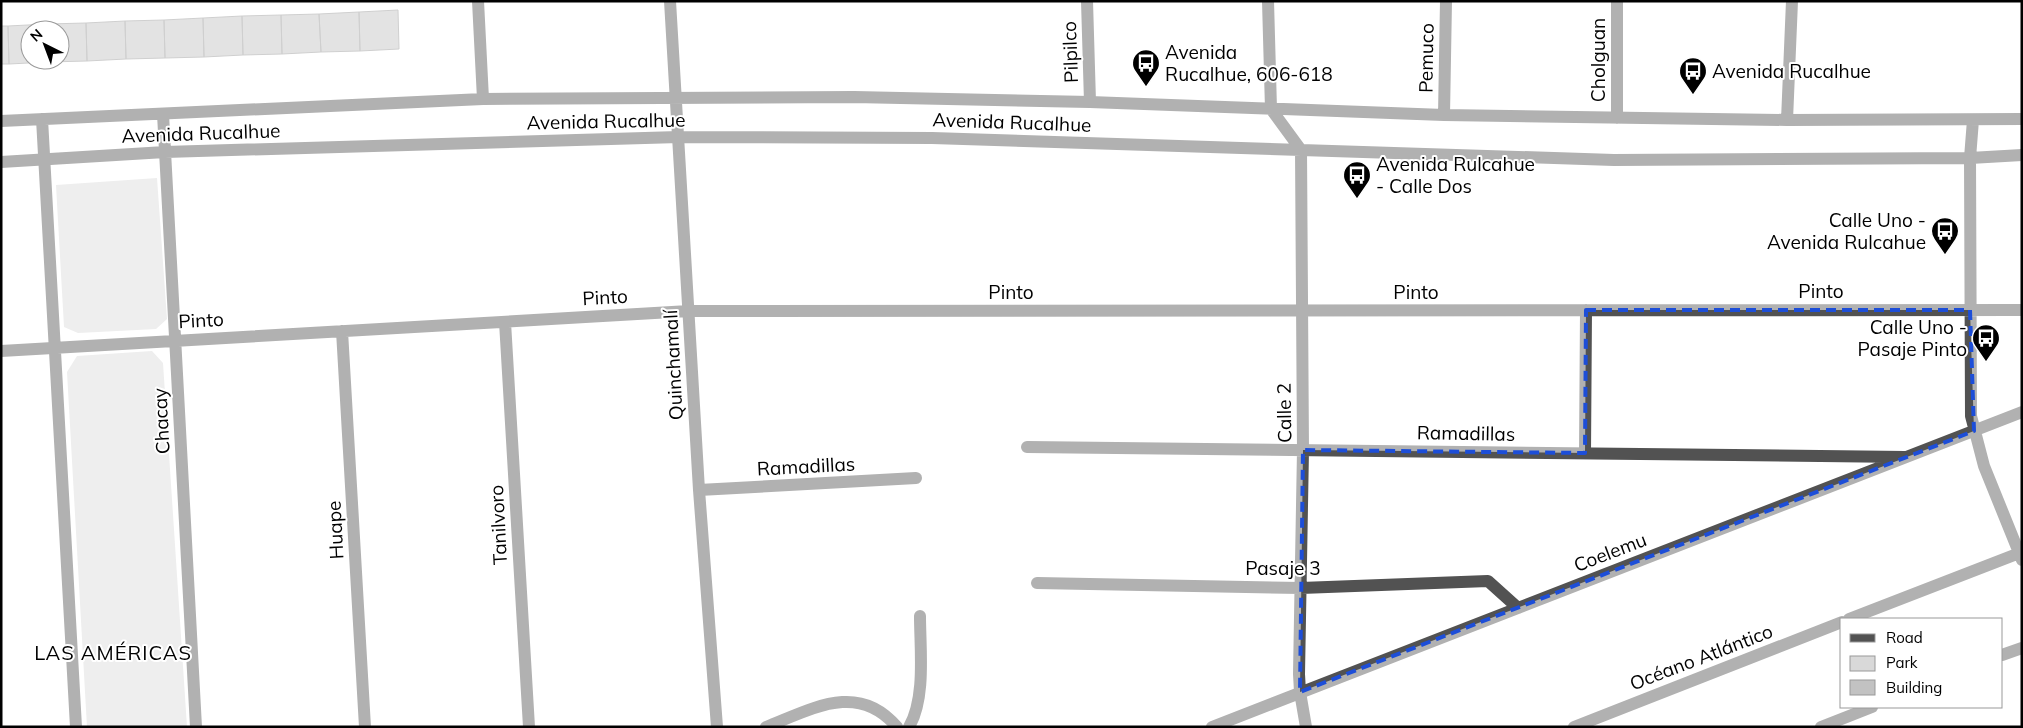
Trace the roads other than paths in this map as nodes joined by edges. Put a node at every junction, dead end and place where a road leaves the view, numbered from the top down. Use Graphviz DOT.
graph roads {
  1 [pos="478,1"];
  2 [pos="670,1"];
  3 [pos="1087,1"];
  4 [pos="1268,1"];
  5 [pos="1446,1"];
  6 [pos="1618,1"];
  7 [pos="1792,1"];
  8 [pos="675,97"];
  9 [pos="484,99"];
  10 [pos="1090,102"];
  11 [pos="1271,108"];
  12 [pos="163,114"];
  13 [pos="1444,116"];
  14 [pos="1617,118"];
  15 [pos="42,119"];
  16 [pos="2022,119"];
  17 [pos="1787,120"];
  18 [pos="1973,120"];
  19 [pos="1,121"];
  20 [pos="679,137"];
  21 [pos="1301,150"];
  22 [pos="165,152"];
  23 [pos="2022,155"];
  24 [pos="1970,158"];
  25 [pos="44,159"];
  26 [pos="1,162"];
  27 [pos="1302,310"];
  28 [pos="1586,310"];
  29 [pos="1970,310"];
  30 [pos="2022,310"];
  31 [pos="689,311"];
  32 [pos="505,322"];
  33 [pos="342,331"];
  34 [pos="175,341"];
  35 [pos="55,348"];
  36 [pos="1,351"];
  37 [pos="2022,412"];
  38 [pos="1974,431"];
  39 [pos="1027,447"];
  40 [pos="1303,450"];
  41 [pos="1585,453"];
  42 [pos="1905,457"];
  43 [pos="916,478"];
  44 [pos="699,490"];
  45 [pos="2021,555"];
  46 [pos="1037,583"];
  47 [pos="1301,588"];
  48 [pos="1518,608"];
  49 [pos="920,616"];
  50 [pos="1852,618"];
  51 [pos="1840,623"];
  52 [pos="2022,648"];
  53 [pos="2003,656"];
  54 [pos="1300,692"];
  55 [pos="1869,708"];
  56 [pos="76,727"];
  57 [pos="196,727"];
  58 [pos="365,727"];
  59 [pos="529,727"];
  60 [pos="717,727"];
  61 [pos="766,727"];
  62 [pos="897,727"];
  63 [pos="908,727"];
  64 [pos="1212,727"];
  65 [pos="1306,727"];
  66 [pos="1574,727"];
  67 [pos="1821,727"];
  1 -- 9 [label="street"];
  2 -- 8 [label="street, Quinchamalí"];
  3 -- 10 [label="street, Pilpilco"];
  4 -- 11 [label="street"];
  5 -- 13 [label="street, Pemuco"];
  6 -- 14 [label="street, Cholguan"];
  7 -- 17 [label="street"];
  8 -- 9 [label="street, Avenida Rucalhue"];
  8 -- 10 [label="street, Avenida Rucalhue"];
  8 -- 20 [label="street, Quinchamalí"];
  9 -- 12 [label="street, Avenida Rucalhue"];
  10 -- 11 [label="street, Avenida Rucalhue"];
  11 -- 13 [label="street, Avenida Rucalhue"];
  11 -- 21 [label="street"];
  12 -- 15 [label="street, Avenida Rucalhue"];
  12 -- 22 [label="street, Chacay"];
  13 -- 14 [label="street, Avenida Rucalhue"];
  14 -- 17 [label="street, Avenida Rucalhue"];
  15 -- 19 [label="street, Avenida Rucalhue"];
  15 -- 25 [label="street"];
  16 -- 18 [label="street, Avenida Rucalhue"];
  17 -- 18 [label="street, Avenida Rucalhue"];
  18 -- 24 [label="street"];
  20 -- 21 [label="street, Avenida Rucalhue"];
  20 -- 22 [label="street, Avenida Rucalhue"];
  20 -- 31 [label="street, Quinchamalí"];
  21 -- 24 [label="street, Avenida Rucalhue"];
  21 -- 27 [label="street, Calle 2"];
  22 -- 25 [label="street, Avenida Rucalhue"];
  22 -- 34 [label="street, Chacay"];
  23 -- 24 [label="street, Avenida Rucalhue"];
  24 -- 29 [label="street"];
  25 -- 26 [label="street, Avenida Rucalhue"];
  25 -- 35 [label="street"];
  27 -- 28 [label="street, Pinto"];
  27 -- 31 [label="street, Pinto"];
  27 -- 40 [label="street, Calle 2"];
  28 -- 29 [label="street, Pinto"];
  28 -- 41 [label="street"];
  29 -- 30 [label="street, Pinto"];
  29 -- 38 [label="street"];
  31 -- 32 [label="street, Pinto"];
  31 -- 44 [label="street, Quinchamalí"];
  32 -- 33 [label="street, Pinto"];
  32 -- 59 [label="street, Tanilvoro"];
  33 -- 34 [label="street, Pinto"];
  33 -- 58 [label="street, Huape"];
  34 -- 35 [label="street, Pinto"];
  34 -- 57 [label="street, Chacay"];
  35 -- 36 [label="street, Pinto"];
  35 -- 56 [label="street"];
  37 -- 38 [label="street, Coelemu"];
  38 -- 42 [label="street, Coelemu"];
  38 -- 45 [label="street"];
  39 -- 40 [label="street, Ramadillas"];
  40 -- 41 [label="street, Ramadillas"];
  40 -- 47 [label="street, Calle 2"];
  41 -- 42 [label="street, Ramadillas"];
  42 -- 48 [label="street, Coelemu"];
  43 -- 44 [label="street, Ramadillas"];
  44 -- 60 [label="street, Quinchamalí"];
  45 -- 50 [label="street"];
  46 -- 47 [label="street, Pasaje 3"];
  47 -- 48 [label="street, Pasaje 3"];
  47 -- 54 [label="street, Calle 2"];
  48 -- 54 [label="street, Coelemu"];
  49 -- 63 [label="street"];
  51 -- 66 [label="street, Océano Atlántico"];
  52 -- 53 [label="street"];
  54 -- 64 [label="street, Coelemu"];
  54 -- 65 [label="street, Calle 2"];
  55 -- 67 [label="street"];
  61 -- 62 [label="street"];
}
